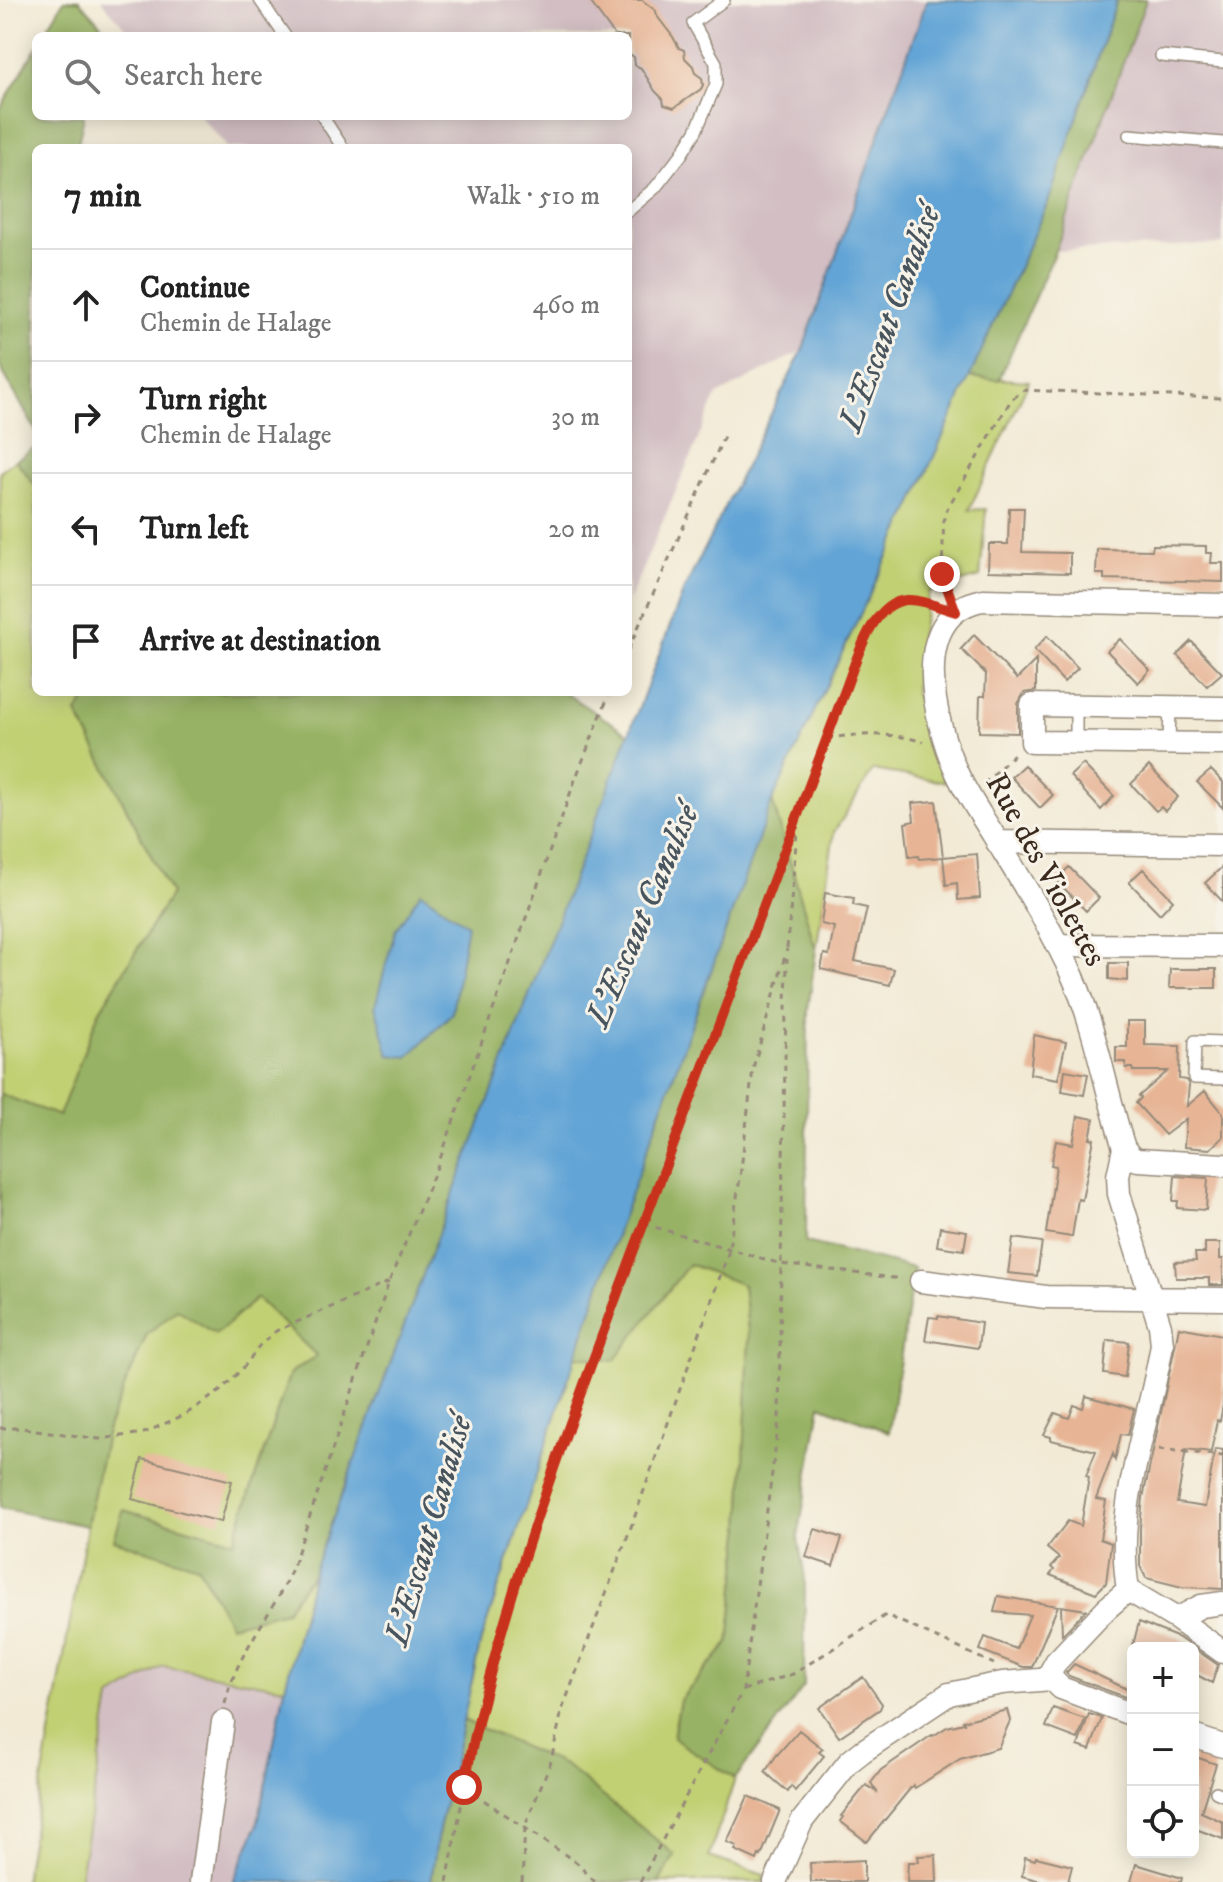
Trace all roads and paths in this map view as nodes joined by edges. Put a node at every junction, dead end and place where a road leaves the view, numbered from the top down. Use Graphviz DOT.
graph roads {
  1 [pos="260,0"];
  2 [pos="724,0"];
  3 [pos="282,32"];
  4 [pos="1161,56"];
  5 [pos="1223,62"];
  6 [pos="325,120"];
  7 [pos="1129,135"];
  8 [pos="1223,143"];
  9 [pos="340,144"];
  10 [pos="632,207"];
  11 [pos="1223,398"];
  12 [pos="726,432"];
  13 [pos="1223,605"];
  14 [pos="956,612"];
  15 [pos="632,641"];
  16 [pos="608,696"];
  17 [pos="1076,705"];
  18 [pos="1170,707"];
  19 [pos="1223,708"];
  20 [pos="827,738"];
  21 [pos="1032,742"];
  22 [pos="1076,742"];
  23 [pos="1169,743"];
  24 [pos="1223,744"];
  25 [pos="946,745"];
  26 [pos="970,798"];
  27 [pos="798,813"];
  28 [pos="997,842"];
  29 [pos="1223,845"];
  30 [pos="1057,945"];
  31 [pos="1223,946"];
  32 [pos="787,949"];
  33 [pos="1223,1042"];
  34 [pos="1223,1079"];
  35 [pos="1124,1148"];
  36 [pos="1223,1165"];
  37 [pos="644,1224"];
  38 [pos="729,1247"];
  39 [pos="781,1264"];
  40 [pos="921,1281"];
  41 [pos="389,1282"];
  42 [pos="1152,1299"];
  43 [pos="1223,1299"];
  44 [pos="0,1428"];
  45 [pos="1139,1447"];
  46 [pos="1223,1456"];
  47 [pos="1128,1590"];
  48 [pos="1223,1603"];
  49 [pos="1177,1619"];
  50 [pos="1223,1652"];
  51 [pos="1001,1667"];
  52 [pos="1052,1679"];
  53 [pos="743,1690"];
  54 [pos="1130,1714"];
  55 [pos="223,1722"];
  56 [pos="1199,1738"];
  57 [pos="1223,1746"];
  58 [pos="464,1787"];
  59 [pos="525,1826"];
  60 [pos="201,1882"];
  61 [pos="447,1882"];
  62 [pos="522,1882"];
  63 [pos="595,1882"];
  64 [pos="640,1882"];
  65 [pos="775,1882"];
  1 -- 3 [label="lane"];
  2 -- 10 [label="lane"];
  4 -- 5 [label="lane"];
  6 -- 9 [label="lane"];
  7 -- 8 [label="lane"];
  11 -- 14 [label="path"];
  12 -- 15 [label="path"];
  13 -- 14 [label="street"];
  14 -- 20 [label="path"];
  14 -- 25 [label="street, Rue des Violettes"];
  16 -- 41 [label="path"];
  17 -- 18 [label="street"];
  17 -- 21 [label="street"];
  17 -- 22 [label="lane"];
  18 -- 19 [label="street"];
  18 -- 23 [label="lane"];
  20 -- 25 [label="path"];
  20 -- 27 [label="path"];
  21 -- 22 [label="street"];
  21 -- 26 [label="path"];
  22 -- 23 [label="street"];
  23 -- 24 [label="street"];
  25 -- 26 [label="street, Rue des Violettes"];
  26 -- 28 [label="street, Rue des Violettes"];
  27 -- 32 [label="path"];
  27 -- 37 [label="path"];
  28 -- 29 [label="street"];
  28 -- 30 [label="street, Rue des Violettes"];
  30 -- 31 [label="street"];
  30 -- 35 [label="street, Rue des Violettes"];
  32 -- 38 [label="path"];
  32 -- 39 [label="path"];
  33 -- 34 [label="lane"];
  35 -- 36 [label="street"];
  35 -- 42 [label="street, Rue des Violettes"];
  37 -- 38 [label="path"];
  37 -- 58 [label="path"];
  38 -- 39 [label="path"];
  38 -- 59 [label="path"];
  39 -- 40 [label="path"];
  39 -- 53 [label="path"];
  40 -- 42 [label="street"];
  41 -- 44 [label="path"];
  41 -- 55 [label="path"];
  42 -- 43 [label="street"];
  42 -- 45 [label="street, Rue des Violettes"];
  45 -- 46 [label="path"];
  45 -- 47 [label="street, Rue des Violettes"];
  47 -- 49 [label="street"];
  47 -- 52 [label="street"];
  48 -- 49 [label="street"];
  49 -- 50 [label="street"];
  51 -- 53 [label="path"];
  52 -- 54 [label="street"];
  52 -- 65 [label="street"];
  53 -- 64 [label="path"];
  55 -- 60 [label="street"];
  56 -- 57 [label="street"];
  58 -- 59 [label="path"];
  58 -- 61 [label="path"];
  59 -- 62 [label="path"];
  59 -- 63 [label="path"];
}
